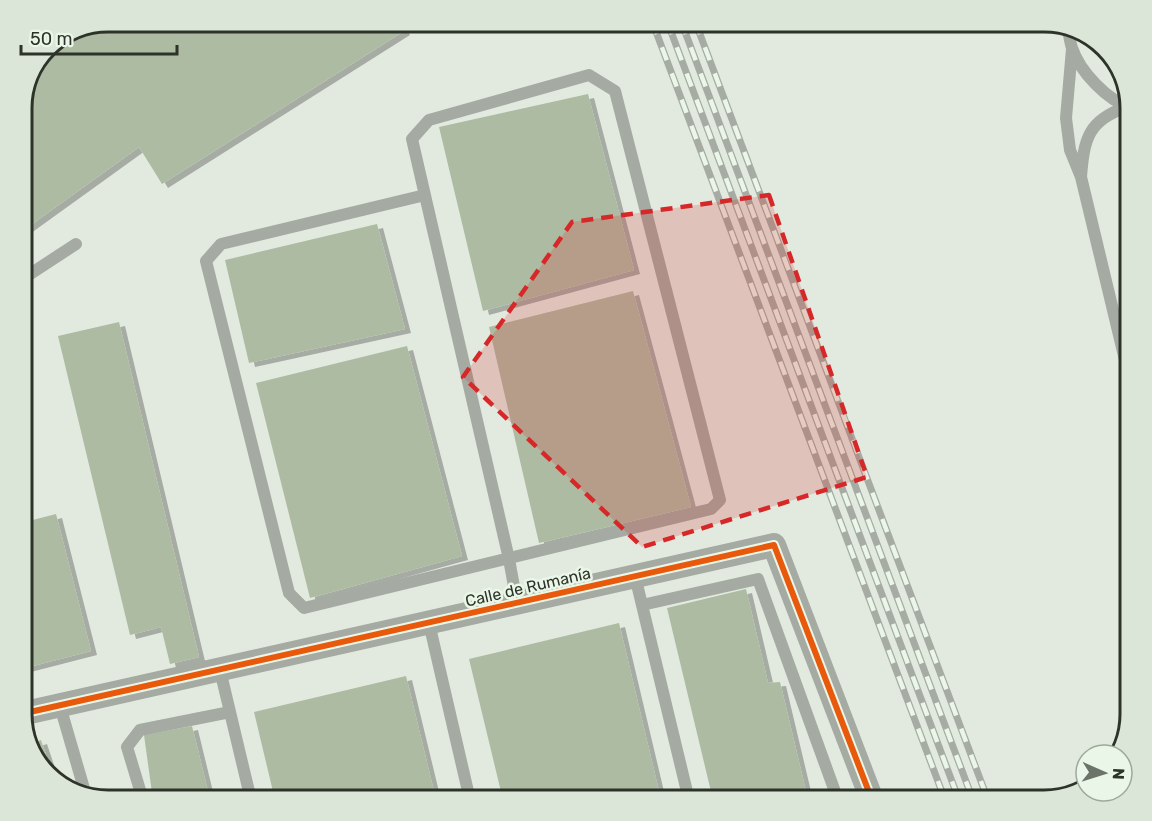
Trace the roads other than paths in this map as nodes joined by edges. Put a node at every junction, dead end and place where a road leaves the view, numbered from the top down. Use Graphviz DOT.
graph roads {
  1 [pos="1069,36"];
  2 [pos="1072,49"];
  3 [pos="1120,102"];
  4 [pos="1120,110"];
  5 [pos="1081,177"];
  6 [pos="425,195"];
  7 [pos="76,244"];
  8 [pos="32,273"];
  9 [pos="1120,339"];
  10 [pos="509,560"];
  11 [pos="635,576"];
  12 [pos="518,603"];
  13 [pos="642,605"];
  14 [pos="429,622"];
  15 [pos="220,670"];
  16 [pos="60,706"];
  17 [pos="32,712"];
  18 [pos="230,712"];
  19 [pos="83,785"];
  20 [pos="140,790"];
  21 [pos="249,790"];
  22 [pos="468,790"];
  23 [pos="687,790"];
  24 [pos="834,790"];
  25 [pos="868,790"];
  1 -- 2 [label="lane"];
  2 -- 3 [label="lane"];
  2 -- 5 [label="lane"];
  4 -- 5 [label="lane"];
  5 -- 9 [label="lane"];
  6 -- 10 [label="lane"];
  6 -- 10 [label="lane"];
  6 -- 10 [label="lane"];
  7 -- 8 [label="lane"];
  10 -- 12 [label="lane"];
  11 -- 12 [label="street, Calle de Rumanía"];
  11 -- 13 [label="lane"];
  11 -- 25 [label="street, Calle de Rumanía"];
  12 -- 14 [label="street, Calle de Rumanía"];
  13 -- 23 [label="lane"];
  13 -- 24 [label="lane"];
  14 -- 15 [label="street, Calle de Rumanía"];
  14 -- 22 [label="lane"];
  15 -- 16 [label="street, Calle de Rumanía"];
  15 -- 18 [label="lane"];
  16 -- 17 [label="street, Calle de Rumanía"];
  16 -- 19 [label="lane"];
  18 -- 20 [label="lane"];
  18 -- 21 [label="lane"];
}
